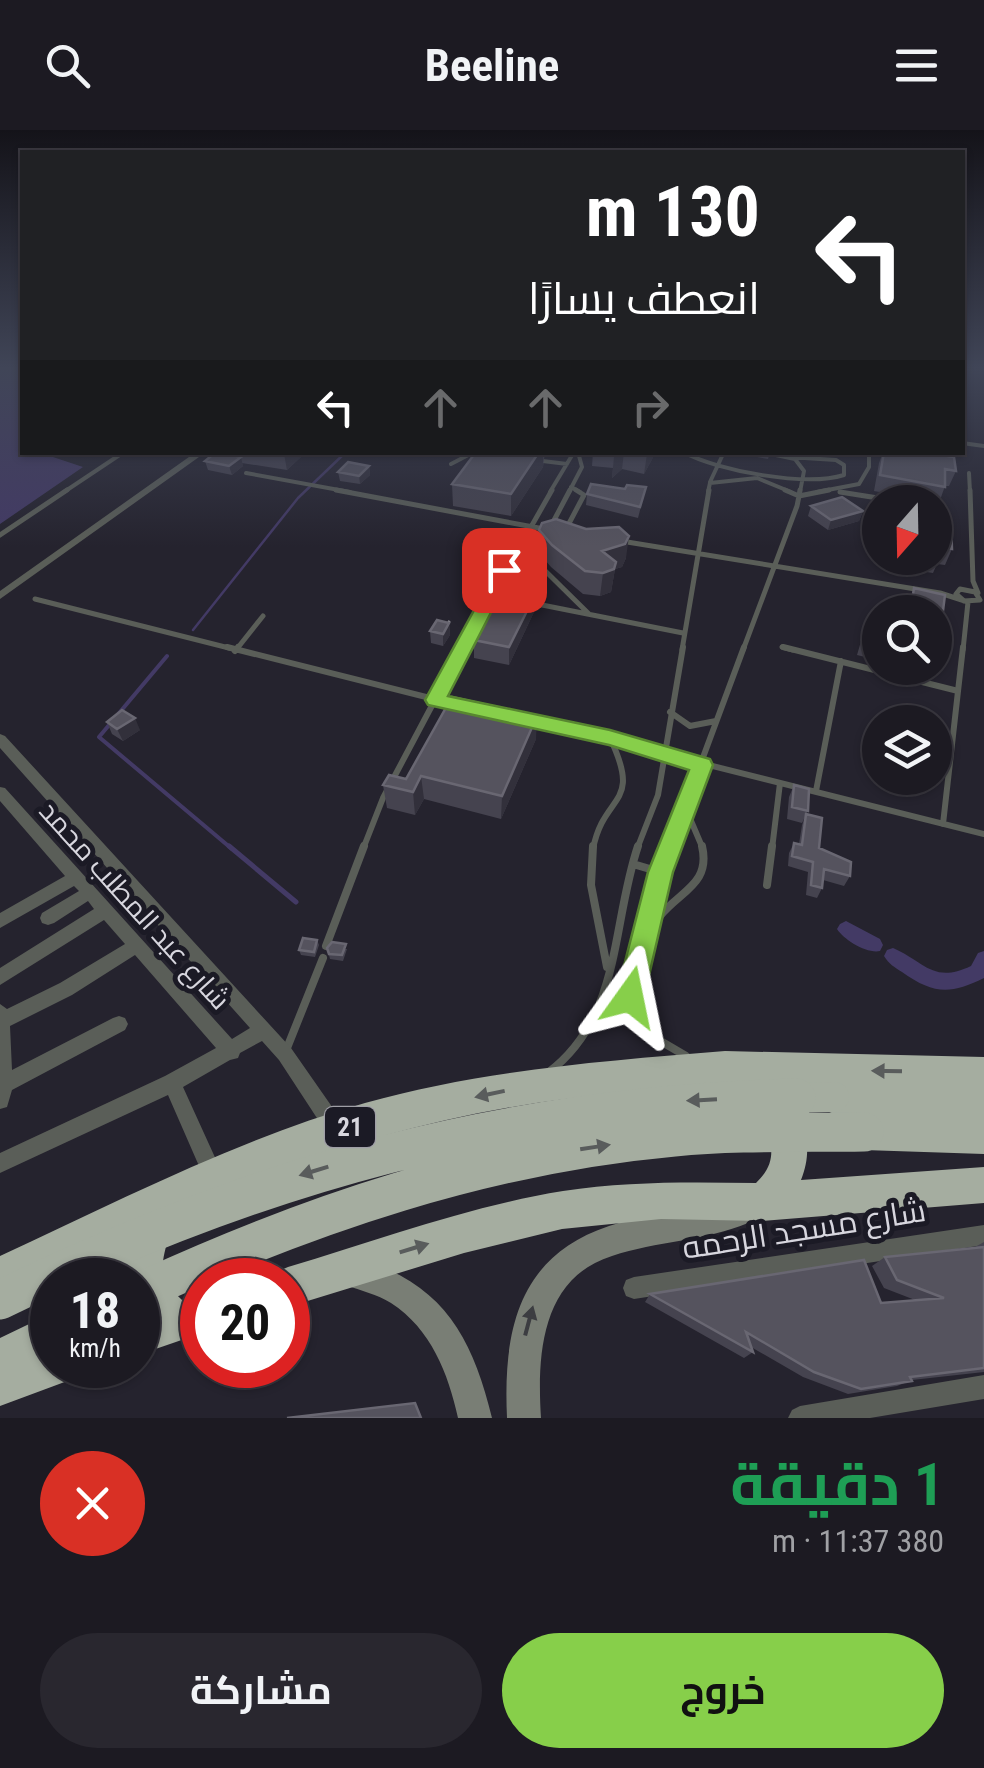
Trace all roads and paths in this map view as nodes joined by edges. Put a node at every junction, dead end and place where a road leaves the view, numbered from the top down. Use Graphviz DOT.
graph roads {
  1 [pos="120,455"];
  2 [pos="198,455"];
  3 [pos="468,455"];
  4 [pos="574,455"];
  5 [pos="577,455"];
  6 [pos="692,455"];
  7 [pos="722,455"];
  8 [pos="781,455"];
  9 [pos="868,455"];
  10 [pos="790,456"];
  11 [pos="531,459"];
  12 [pos="452,464"];
  13 [pos="568,464"];
  14 [pos="717,464"];
  15 [pos="970,473"];
  16 [pos="246,474"];
  17 [pos="806,478"];
  18 [pos="710,483"];
  19 [pos="571,487"];
  20 [pos="834,491"];
  21 [pos="862,495"];
  22 [pos="799,496"];
  23 [pos="530,528"];
  24 [pos="549,529"];
  25 [pos="564,532"];
  26 [pos="0,535"];
  27 [pos="581,535"];
  28 [pos="614,540"];
  29 [pos="519,546"];
  30 [pos="696,554"];
  31 [pos="774,566"];
  32 [pos="973,582"];
  33 [pos="960,590"];
  34 [pos="940,593"];
  35 [pos="490,595"];
  36 [pos="0,596"];
  37 [pos="507,598"];
  38 [pos="35,599"];
  39 [pos="978,600"];
  40 [pos="524,602"];
  41 [pos="590,615"];
  42 [pos="262,616"];
  43 [pos="452,617"];
  44 [pos="444,630"];
  45 [pos="682,633"];
  46 [pos="782,646"];
  47 [pos="234,651"];
  48 [pos="841,662"];
  49 [pos="958,691"];
  50 [pos="435,700"];
  51 [pos="474,708"];
  52 [pos="669,711"];
  53 [pos="513,717"];
  54 [pos="716,721"];
  55 [pos="610,738"];
  56 [pos="0,739"];
  57 [pos="666,756"];
  58 [pos="702,765"];
  59 [pos="780,783"];
  60 [pos="816,791"];
  61 [pos="0,792"];
  62 [pos="686,808"];
  63 [pos="943,824"];
  64 [pos="984,834"];
  65 [pos="634,864"];
  66 [pos="660,872"];
  67 [pos="76,877"];
  68 [pos="766,885"];
  69 [pos="90,892"];
  70 [pos="106,910"];
  71 [pos="48,918"];
  72 [pos="0,921"];
  73 [pos="137,946"];
  74 [pos="326,946"];
  75 [pos="324,958"];
  76 [pos="609,973"];
  77 [pos="634,975"];
  78 [pos="0,977"];
  79 [pos="0,1012"];
  80 [pos="599,1014"];
  81 [pos="632,1015"];
  82 [pos="1,1021"];
  83 [pos="119,1024"];
  84 [pos="264,1030"];
  85 [pos="232,1052"];
  86 [pos="285,1054"];
  87 [pos="725,1067"];
  88 [pos="984,1073"];
  89 [pos="172,1083"];
  90 [pos="532,1084"];
  91 [pos="2,1092"];
  92 [pos="984,1102"];
  93 [pos="338,1132"];
  94 [pos="984,1136"];
  95 [pos="0,1163"];
  96 [pos="213,1176"];
  97 [pos="984,1186"];
  98 [pos="168,1197"];
  99 [pos="762,1202"];
  100 [pos="984,1235"];
  101 [pos="340,1270"];
  102 [pos="0,1276"];
  103 [pos="310,1280"];
  104 [pos="160,1283"];
  105 [pos="634,1288"];
  106 [pos="0,1300"];
  107 [pos="180,1312"];
  108 [pos="30,1345"];
  109 [pos="0,1360"];
  110 [pos="30,1374"];
  111 [pos="0,1385"];
  112 [pos="984,1387"];
  113 [pos="475,1418"];
  114 [pos="524,1418"];
  115 [pos="800,1418"];
  1 -- 26 [label="lane"];
  2 -- 36 [label="street"];
  3 -- 12 [label="lane"];
  4 -- 13 [label="lane"];
  5 -- 19 [label="lane"];
  6 -- 14 [label="lane"];
  7 -- 14 [label="lane"];
  8 -- 10 [label="lane"];
  9 -- 20 [label="lane"];
  10 -- 17 [label="lane"];
  10 -- 17 [label="lane"];
  11 -- 13 [label="lane"];
  13 -- 23 [label="lane"];
  14 -- 17 [label="lane"];
  14 -- 18 [label="lane"];
  15 -- 32 [label="lane"];
  16 -- 23 [label="lane"];
  17 -- 22 [label="lane"];
  18 -- 22 [label="lane"];
  18 -- 30 [label="lane"];
  19 -- 24 [label="lane"];
  19 -- 25 [label="lane"];
  20 -- 21 [label="lane"];
  20 -- 22 [label="lane"];
  22 -- 31 [label="lane"];
  23 -- 24 [label="lane"];
  23 -- 29 [label="lane"];
  24 -- 25 [label="lane"];
  25 -- 27 [label="lane"];
  28 -- 30 [label="lane"];
  29 -- 35 [label="lane"];
  29 -- 41 [label="lane"];
  30 -- 31 [label="lane"];
  30 -- 45 [label="lane"];
  31 -- 34 [label="lane"];
  31 -- 54 [label="lane"];
  32 -- 33 [label="lane"];
  32 -- 39 [label="lane"];
  33 -- 34 [label="lane"];
  33 -- 39 [label="lane"];
  33 -- 39 [label="lane"];
  34 -- 39 [label="lane"];
  35 -- 37 [label="lane"];
  35 -- 50 [label="lane"];
  38 -- 47 [label="lane"];
  39 -- 49 [label="lane"];
  40 -- 41 [label="lane"];
  41 -- 45 [label="lane"];
  42 -- 47 [label="lane"];
  43 -- 44 [label="path"];
  45 -- 52 [label="lane"];
  46 -- 48 [label="lane"];
  47 -- 50 [label="lane"];
  48 -- 49 [label="lane"];
  48 -- 60 [label="lane"];
  49 -- 63 [label="lane"];
  50 -- 51 [label="lane"];
  50 -- 74 [label="lane"];
  52 -- 54 [label="lane"];
  52 -- 57 [label="lane"];
  53 -- 55 [label="lane"];
  54 -- 58 [label="lane"];
  55 -- 57 [label="lane"];
  55 -- 76 [label="lane"];
  56 -- 84 [label="street"];
  57 -- 58 [label="lane"];
  57 -- 65 [label="lane"];
  58 -- 59 [label="lane"];
  58 -- 62 [label="lane"];
  59 -- 60 [label="lane"];
  59 -- 68 [label="lane"];
  60 -- 63 [label="lane"];
  61 -- 67 [label="street, شارع عبد المطلب محمد"];
  62 -- 66 [label="lane"];
  62 -- 77 [label="lane"];
  63 -- 64 [label="lane"];
  65 -- 66 [label="lane"];
  65 -- 76 [label="lane"];
  66 -- 77 [label="lane"];
  67 -- 69 [label="street, شارع عبد المطلب محمد"];
  67 -- 72 [label="street"];
  69 -- 70 [label="street, شارع عبد المطلب محمد"];
  69 -- 71 [label="street"];
  70 -- 73 [label="street, شارع عبد المطلب محمد"];
  70 -- 78 [label="street"];
  73 -- 82 [label="street"];
  73 -- 85 [label="street, شارع عبد المطلب محمد"];
  75 -- 86 [label="lane"];
  76 -- 80 [label="lane"];
  77 -- 81 [label="lane"];
  79 -- 82 [label="street"];
  80 -- 81 [label="lane"];
  80 -- 90 [label="lane"];
  81 -- 87 [label="lane"];
  82 -- 91 [label="street"];
  83 -- 91 [label="street"];
  84 -- 85 [label="street"];
  84 -- 86 [label="street"];
  85 -- 89 [label="street"];
  86 -- 93 [label="street"];
  88 -- 87 [label="highway, 21, one-way"];
  87 -- 90 [label="highway, 21"];
  87 -- 99 [label="highway"];
  89 -- 95 [label="street"];
  89 -- 96 [label="street"];
  90 -- 93 [label="highway, 21, one-way"];
  92 -- 106 [label="highway, one-way, bridge"];
  93 -- 96 [label="highway, 21"];
  104 -- 94 [label="highway, one-way, bridge"];
  96 -- 98 [label="highway, 21"];
  97 -- 99 [label="highway"];
  98 -- 102 [label="highway, 21"];
  98 -- 107 [label="highway"];
  101 -- 99 [label="highway, one-way"];
  114 -- 99 [label="main road, one-way"];
  100 -- 105 [label="street, شارع مسجد الرحمه"];
  101 -- 103 [label="highway"];
  101 -- 113 [label="main road"];
  108 -- 109 [label="highway"];
  110 -- 111 [label="highway"];
  112 -- 115 [label="street"];
}
